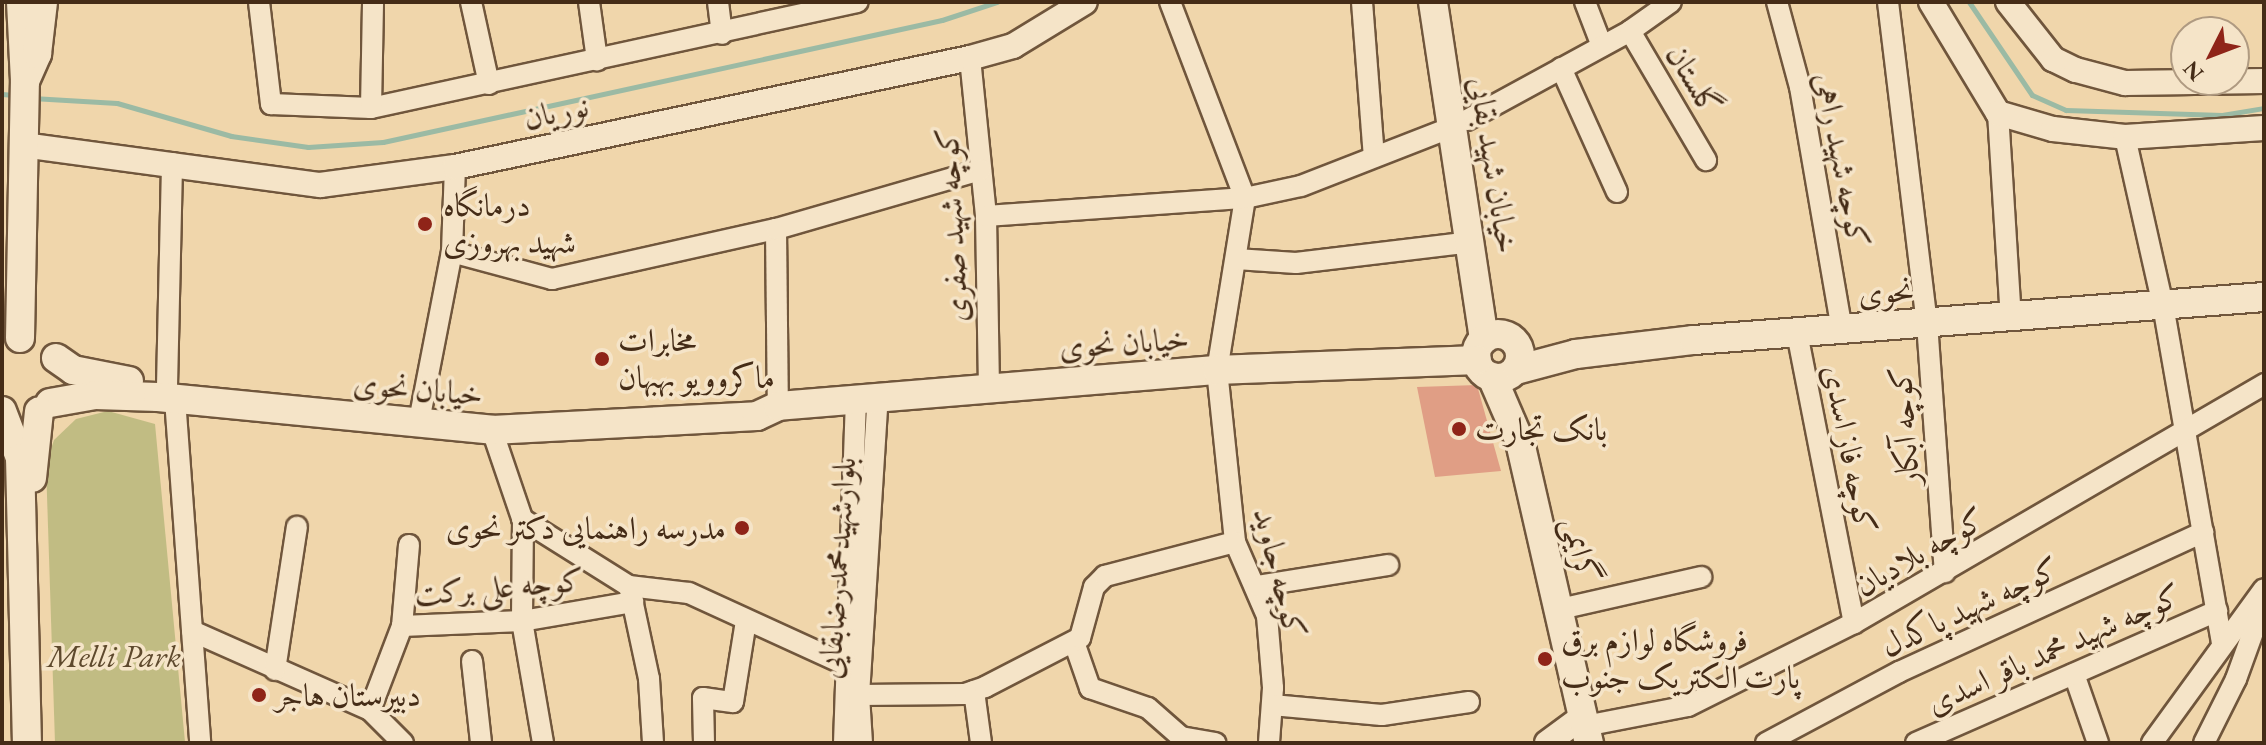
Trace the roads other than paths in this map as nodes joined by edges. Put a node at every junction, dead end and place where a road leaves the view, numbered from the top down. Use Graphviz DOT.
graph roads {
  1 [pos="21,2"];
  2 [pos="43,2"];
  3 [pos="259,2"];
  4 [pos="373,2"];
  5 [pos="471,2"];
  6 [pos="589,2"];
  7 [pos="718,2"];
  8 [pos="858,2"];
  9 [pos="1085,2"];
  10 [pos="1170,2"];
  11 [pos="1362,2"];
  12 [pos="1433,2"];
  13 [pos="1450,2"];
  14 [pos="1585,2"];
  15 [pos="1671,2"];
  16 [pos="1777,2"];
  17 [pos="1888,2"];
  18 [pos="1931,2"];
  19 [pos="2008,2"];
  20 [pos="1630,31"];
  21 [pos="722,34"];
  22 [pos="1602,46"];
  23 [pos="970,58"];
  24 [pos="597,60"];
  25 [pos="1561,68"];
  26 [pos="25,81"];
  27 [pos="2264,81"];
  28 [pos="489,84"];
  29 [pos="371,108"];
  30 [pos="1998,113"];
  31 [pos="1459,124"];
  32 [pos="2264,128"];
  33 [pos="23,131"];
  34 [pos="2125,137"];
  35 [pos="1374,157"];
  36 [pos="1706,160"];
  37 [pos="172,163"];
  38 [pos="455,167"];
  39 [pos="981,170"];
  40 [pos="1617,192"];
  41 [pos="1245,198"];
  42 [pos="986,216"];
  43 [pos="776,229"];
  44 [pos="1472,242"];
  45 [pos="452,252"];
  46 [pos="1236,259"];
  47 [pos="2264,297"];
  48 [pos="2163,305"];
  49 [pos="2011,317"];
  50 [pos="1927,323"];
  51 [pos="1842,329"];
  52 [pos="1797,333"];
  53 [pos="11,341"];
  54 [pos="1500,356"];
  55 [pos="56,358"];
  56 [pos="1217,370"];
  57 [pos="2264,384"];
  58 [pos="989,388"];
  59 [pos="171,392"];
  60 [pos="867,398"];
  61 [pos="778,406"];
  62 [pos="44,407"];
  63 [pos="2,410"];
  64 [pos="421,411"];
  65 [pos="492,430"];
  66 [pos="2185,435"];
  67 [pos="522,519"];
  68 [pos="297,527"];
  69 [pos="2203,532"];
  70 [pos="1235,542"];
  71 [pos="409,545"];
  72 [pos="1388,565"];
  73 [pos="1945,572"];
  74 [pos="1701,577"];
  75 [pos="1257,586"];
  76 [pos="2264,589"];
  77 [pos="631,594"];
  78 [pos="2264,602"];
  79 [pos="1560,609"];
  80 [pos="2217,611"];
  81 [pos="522,621"];
  82 [pos="746,621"];
  83 [pos="1854,623"];
  84 [pos="402,626"];
  85 [pos="192,631"];
  86 [pos="1074,642"];
  87 [pos="2222,642"];
  88 [pos="472,661"];
  89 [pos="844,664"];
  90 [pos="275,670"];
  91 [pos="2074,674"];
  92 [pos="974,691"];
  93 [pos="859,695"];
  94 [pos="1469,702"];
  95 [pos="1272,705"];
  96 [pos="370,710"];
  97 [pos="1585,728"];
  98 [pos="844,733"];
  99 [pos="1171,740"];
  100 [pos="27,743"];
  101 [pos="38,743"];
  102 [pos="200,743"];
  103 [pos="403,743"];
  104 [pos="481,743"];
  105 [pos="543,743"];
  106 [pos="653,743"];
  107 [pos="704,743"];
  108 [pos="836,743"];
  109 [pos="862,743"];
  110 [pos="981,743"];
  111 [pos="1215,743"];
  112 [pos="1269,743"];
  113 [pos="1547,743"];
  114 [pos="1766,743"];
  115 [pos="1916,743"];
  116 [pos="2098,743"];
  117 [pos="2152,743"];
  118 [pos="2204,743"];
  1 -- 26 [label="main road"];
  2 -- 26 [label="main road"];
  3 -- 29 [label="street"];
  4 -- 29 [label="street"];
  5 -- 28 [label="street"];
  6 -- 24 [label="street"];
  7 -- 21 [label="street"];
  8 -- 21 [label="street"];
  9 -- 23 [label="street, نوریان"];
  10 -- 41 [label="street"];
  11 -- 35 [label="street"];
  12 -- 31 [label="main road, خیابان شهید بقایی"];
  13 -- 31 [label="main road, خیابان شهید بقایی"];
  14 -- 22 [label="street"];
  15 -- 20 [label="street"];
  16 -- 51 [label="street, کوچه شهید راهی"];
  17 -- 50 [label="street, کوچه آبکار"];
  18 -- 30 [label="street"];
  19 -- 27 [label="street"];
  20 -- 22 [label="street"];
  20 -- 36 [label="street, گلستان"];
  21 -- 24 [label="street"];
  22 -- 25 [label="street"];
  23 -- 38 [label="street, نوریان"];
  23 -- 39 [label="street, کوچه شهید صفری"];
  24 -- 28 [label="street"];
  25 -- 31 [label="street"];
  25 -- 40 [label="street"];
  26 -- 33 [label="main road"];
  28 -- 29 [label="street"];
  30 -- 34 [label="street"];
  30 -- 49 [label="street"];
  31 -- 35 [label="street"];
  31 -- 44 [label="main road, خیابان شهید بقایی"];
  31 -- 54 [label="main road, خیابان شهید بقایی"];
  32 -- 34 [label="street"];
  33 -- 37 [label="street, نوریان"];
  33 -- 53 [label="main road"];
  34 -- 48 [label="street"];
  35 -- 41 [label="street"];
  37 -- 38 [label="street, نوریان"];
  37 -- 59 [label="street"];
  38 -- 45 [label="street"];
  39 -- 42 [label="street, کوچه شهید صفری"];
  39 -- 43 [label="street"];
  41 -- 42 [label="street"];
  41 -- 46 [label="street, کوچه جاوید"];
  42 -- 58 [label="street, کوچه شهید صفری"];
  43 -- 45 [label="street"];
  43 -- 61 [label="street"];
  44 -- 46 [label="street"];
  44 -- 54 [label="main road, خیابان شهید بقایی"];
  45 -- 64 [label="street"];
  46 -- 56 [label="street, کوچه جاوید"];
  47 -- 48 [label="main road, نحوی"];
  48 -- 49 [label="main road, نحوی"];
  48 -- 66 [label="street"];
  49 -- 50 [label="main road, نحوی"];
  50 -- 51 [label="main road, نحوی"];
  50 -- 73 [label="street, کوچه آبکار"];
  51 -- 52 [label="main road, نحوی"];
  52 -- 54 [label="main road, نحوی"];
  52 -- 83 [label="street, کوچه فاز اسدی"];
  53 -- 55 [label="main road, خیابان نحوی"];
  54 -- 56 [label="main road, خیابان نحوی"];
  54 -- 79 [label="main road, گرایمی"];
  55 -- 59 [label="main road, خیابان نحوی"];
  55 -- 62 [label="main road"];
  56 -- 58 [label="main road, خیابان نحوی"];
  56 -- 70 [label="street, کوچه جاوید"];
  57 -- 66 [label="street, کوچه بلادیان"];
  58 -- 60 [label="main road, خیابان نحوی"];
  59 -- 62 [label="main road, خیابان نحوی"];
  59 -- 64 [label="main road, خیابان نحوی"];
  59 -- 65 [label="main road, خیابان نحوی"];
  59 -- 85 [label="street"];
  60 -- 61 [label="main road, خیابان نحوی"];
  60 -- 89 [label="street, بلوارشهیدمحمدرضابقایی"];
  60 -- 93 [label="street, بلوارشهیدمحمدرضابقایی"];
  61 -- 64 [label="main road, خیابان نحوی"];
  61 -- 65 [label="main road, خیابان نحوی"];
  62 -- 63 [label="main road, خیابان نحوی"];
  62 -- 101 [label="main road"];
  63 -- 100 [label="main road"];
  65 -- 67 [label="street"];
  66 -- 69 [label="street"];
  66 -- 73 [label="street, کوچه بلادیان"];
  67 -- 77 [label="street"];
  67 -- 81 [label="street"];
  68 -- 90 [label="street"];
  69 -- 80 [label="street"];
  69 -- 114 [label="street, کوچه شهید پاکدل"];
  70 -- 75 [label="street, کوچه جاوید"];
  70 -- 86 [label="street"];
  71 -- 84 [label="street, کوچه علی برکت"];
  72 -- 75 [label="street"];
  73 -- 83 [label="street, کوچه بلادیان"];
  74 -- 79 [label="street"];
  75 -- 95 [label="street, کوچه جاوید"];
  76 -- 87 [label="street"];
  77 -- 81 [label="street, کوچه علی برکت"];
  77 -- 82 [label="street"];
  77 -- 106 [label="street"];
  78 -- 118 [label="street"];
  79 -- 97 [label="main road, گرایمی"];
  80 -- 87 [label="street"];
  80 -- 91 [label="street, کوچه شهید محمد باقر اسدی"];
  81 -- 84 [label="street, کوچه علی برکت"];
  81 -- 105 [label="street"];
  82 -- 89 [label="street"];
  82 -- 107 [label="street"];
  83 -- 97 [label="street, کوچه بلادیان"];
  84 -- 96 [label="street"];
  85 -- 90 [label="street"];
  85 -- 102 [label="street"];
  86 -- 92 [label="street"];
  86 -- 99 [label="street"];
  87 -- 117 [label="street"];
  88 -- 104 [label="street"];
  89 -- 98 [label="street, بلوارشهیدمحمدرضابقایی"];
  90 -- 96 [label="street"];
  91 -- 115 [label="street, کوچه شهید محمد باقر اسدی"];
  91 -- 116 [label="street"];
  92 -- 93 [label="street"];
  92 -- 110 [label="street"];
  93 -- 109 [label="street, بلوارشهیدمحمدرضابقایی"];
  94 -- 95 [label="street"];
  95 -- 112 [label="street, کوچه جاوید"];
  96 -- 103 [label="street"];
  97 -- 113 [label="street"];
  98 -- 108 [label="street, بلوارشهیدمحمدرضابقایی"];
  99 -- 111 [label="street"];
}
